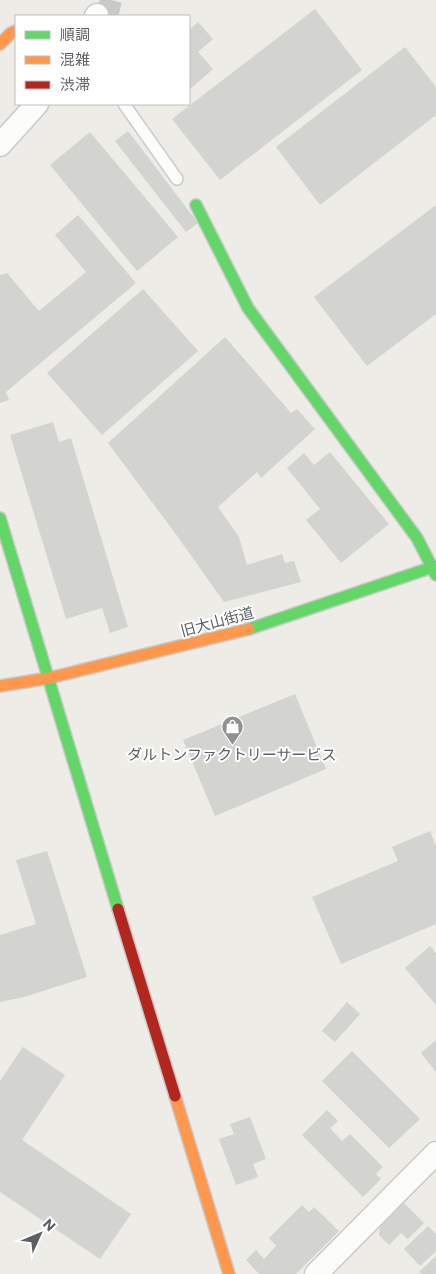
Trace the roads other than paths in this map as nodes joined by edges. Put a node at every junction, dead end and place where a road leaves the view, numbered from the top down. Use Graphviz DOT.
graph roads {
  1 [pos="15,31"];
  2 [pos="0,44"];
  3 [pos="36,105"];
  4 [pos="125,105"];
  5 [pos="0,145"];
  6 [pos="177,179"];
  7 [pos="196,205"];
  8 [pos="0,518"];
  9 [pos="435,570"];
  10 [pos="49,678"];
  11 [pos="0,686"];
  12 [pos="436,1154"];
  13 [pos="229,1274"];
  14 [pos="316,1274"];
  1 -- 2 [label="street"];
  3 -- 5 [label="street"];
  4 -- 6 [label="lane"];
  7 -- 9 [label="street"];
  8 -- 10 [label="street"];
  9 -- 10 [label="street, 旧大山街道"];
  10 -- 11 [label="street, 旧大山街道"];
  10 -- 13 [label="street"];
  12 -- 14 [label="street"];
}
